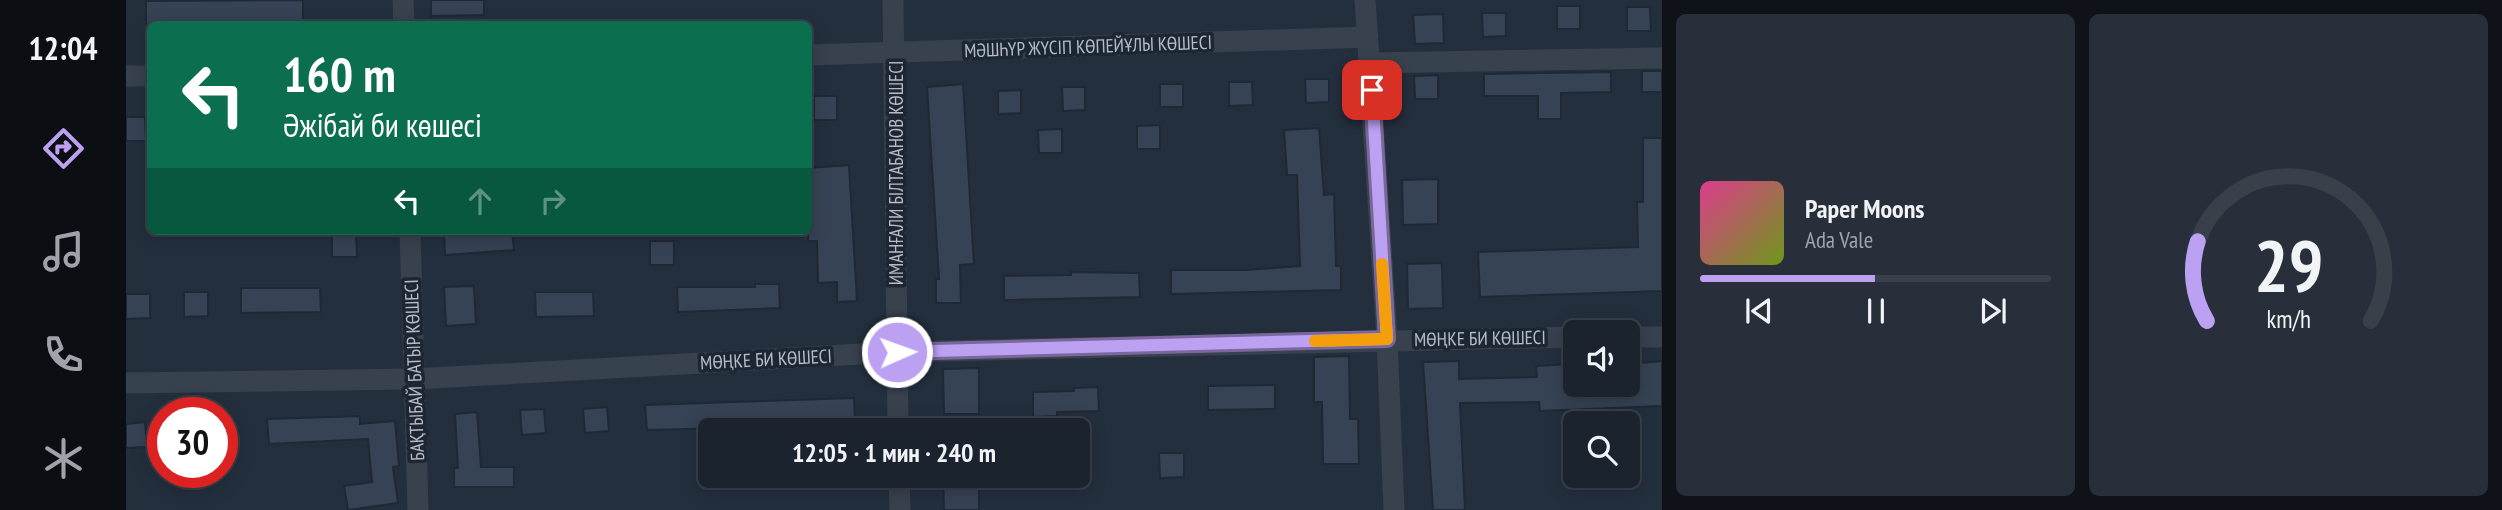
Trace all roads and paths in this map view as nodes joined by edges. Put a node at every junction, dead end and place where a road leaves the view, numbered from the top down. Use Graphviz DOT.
graph roads {
  1 [pos="403,0"];
  2 [pos="893,0"];
  3 [pos="1365,0"];
  4 [pos="404,21"];
  5 [pos="1368,37"];
  6 [pos="895,52"];
  7 [pos="812,55"];
  8 [pos="1662,58"];
  9 [pos="1370,63"];
  10 [pos="126,76"];
  11 [pos="147,76"];
  12 [pos="410,235"];
  13 [pos="1563,337"];
  14 [pos="1640,337"];
  15 [pos="1662,337"];
  16 [pos="1387,339"];
  17 [pos="897,352"];
  18 [pos="414,379"];
  19 [pos="126,383"];
  20 [pos="898,418"];
  21 [pos="899,488"];
  22 [pos="418,510"];
  23 [pos="900,510"];
  24 [pos="1394,510"];
  1 -- 4 [label="street"];
  2 -- 6 [label="street, ИМАНҒАЛИ БІЛТАБАНОВ КӨШЕСІ"];
  3 -- 5 [label="street"];
  5 -- 6 [label="street, МӘШҺҮР ЖҮСІП КӨПЕЙҰЛЫ КӨШЕСІ"];
  5 -- 9 [label="street"];
  6 -- 7 [label="street, МӘШҺҮР ЖҮСІП КӨПЕЙҰЛЫ КӨШЕСІ"];
  6 -- 17 [label="street, ИМАНҒАЛИ БІЛТАБАНОВ КӨШЕСІ"];
  8 -- 9 [label="street"];
  9 -- 16 [label="street"];
  10 -- 11 [label="street"];
  12 -- 18 [label="street, БАҚТЫБАЙ БАТЫР КӨШЕСІ"];
  13 -- 16 [label="street, МӨҢКЕ БИ КӨШЕСІ"];
  14 -- 15 [label="street"];
  16 -- 17 [label="street, МӨҢКЕ БИ КӨШЕСІ"];
  16 -- 24 [label="street"];
  17 -- 18 [label="street, МӨҢКЕ БИ КӨШЕСІ"];
  17 -- 20 [label="street, ИМАНҒАЛИ БІЛТАБАНОВ КӨШЕСІ"];
  18 -- 19 [label="street, МӨҢКЕ БИ КӨШЕСІ"];
  18 -- 22 [label="street, БАҚТЫБАЙ БАТЫР КӨШЕСІ"];
  21 -- 23 [label="street"];
}
